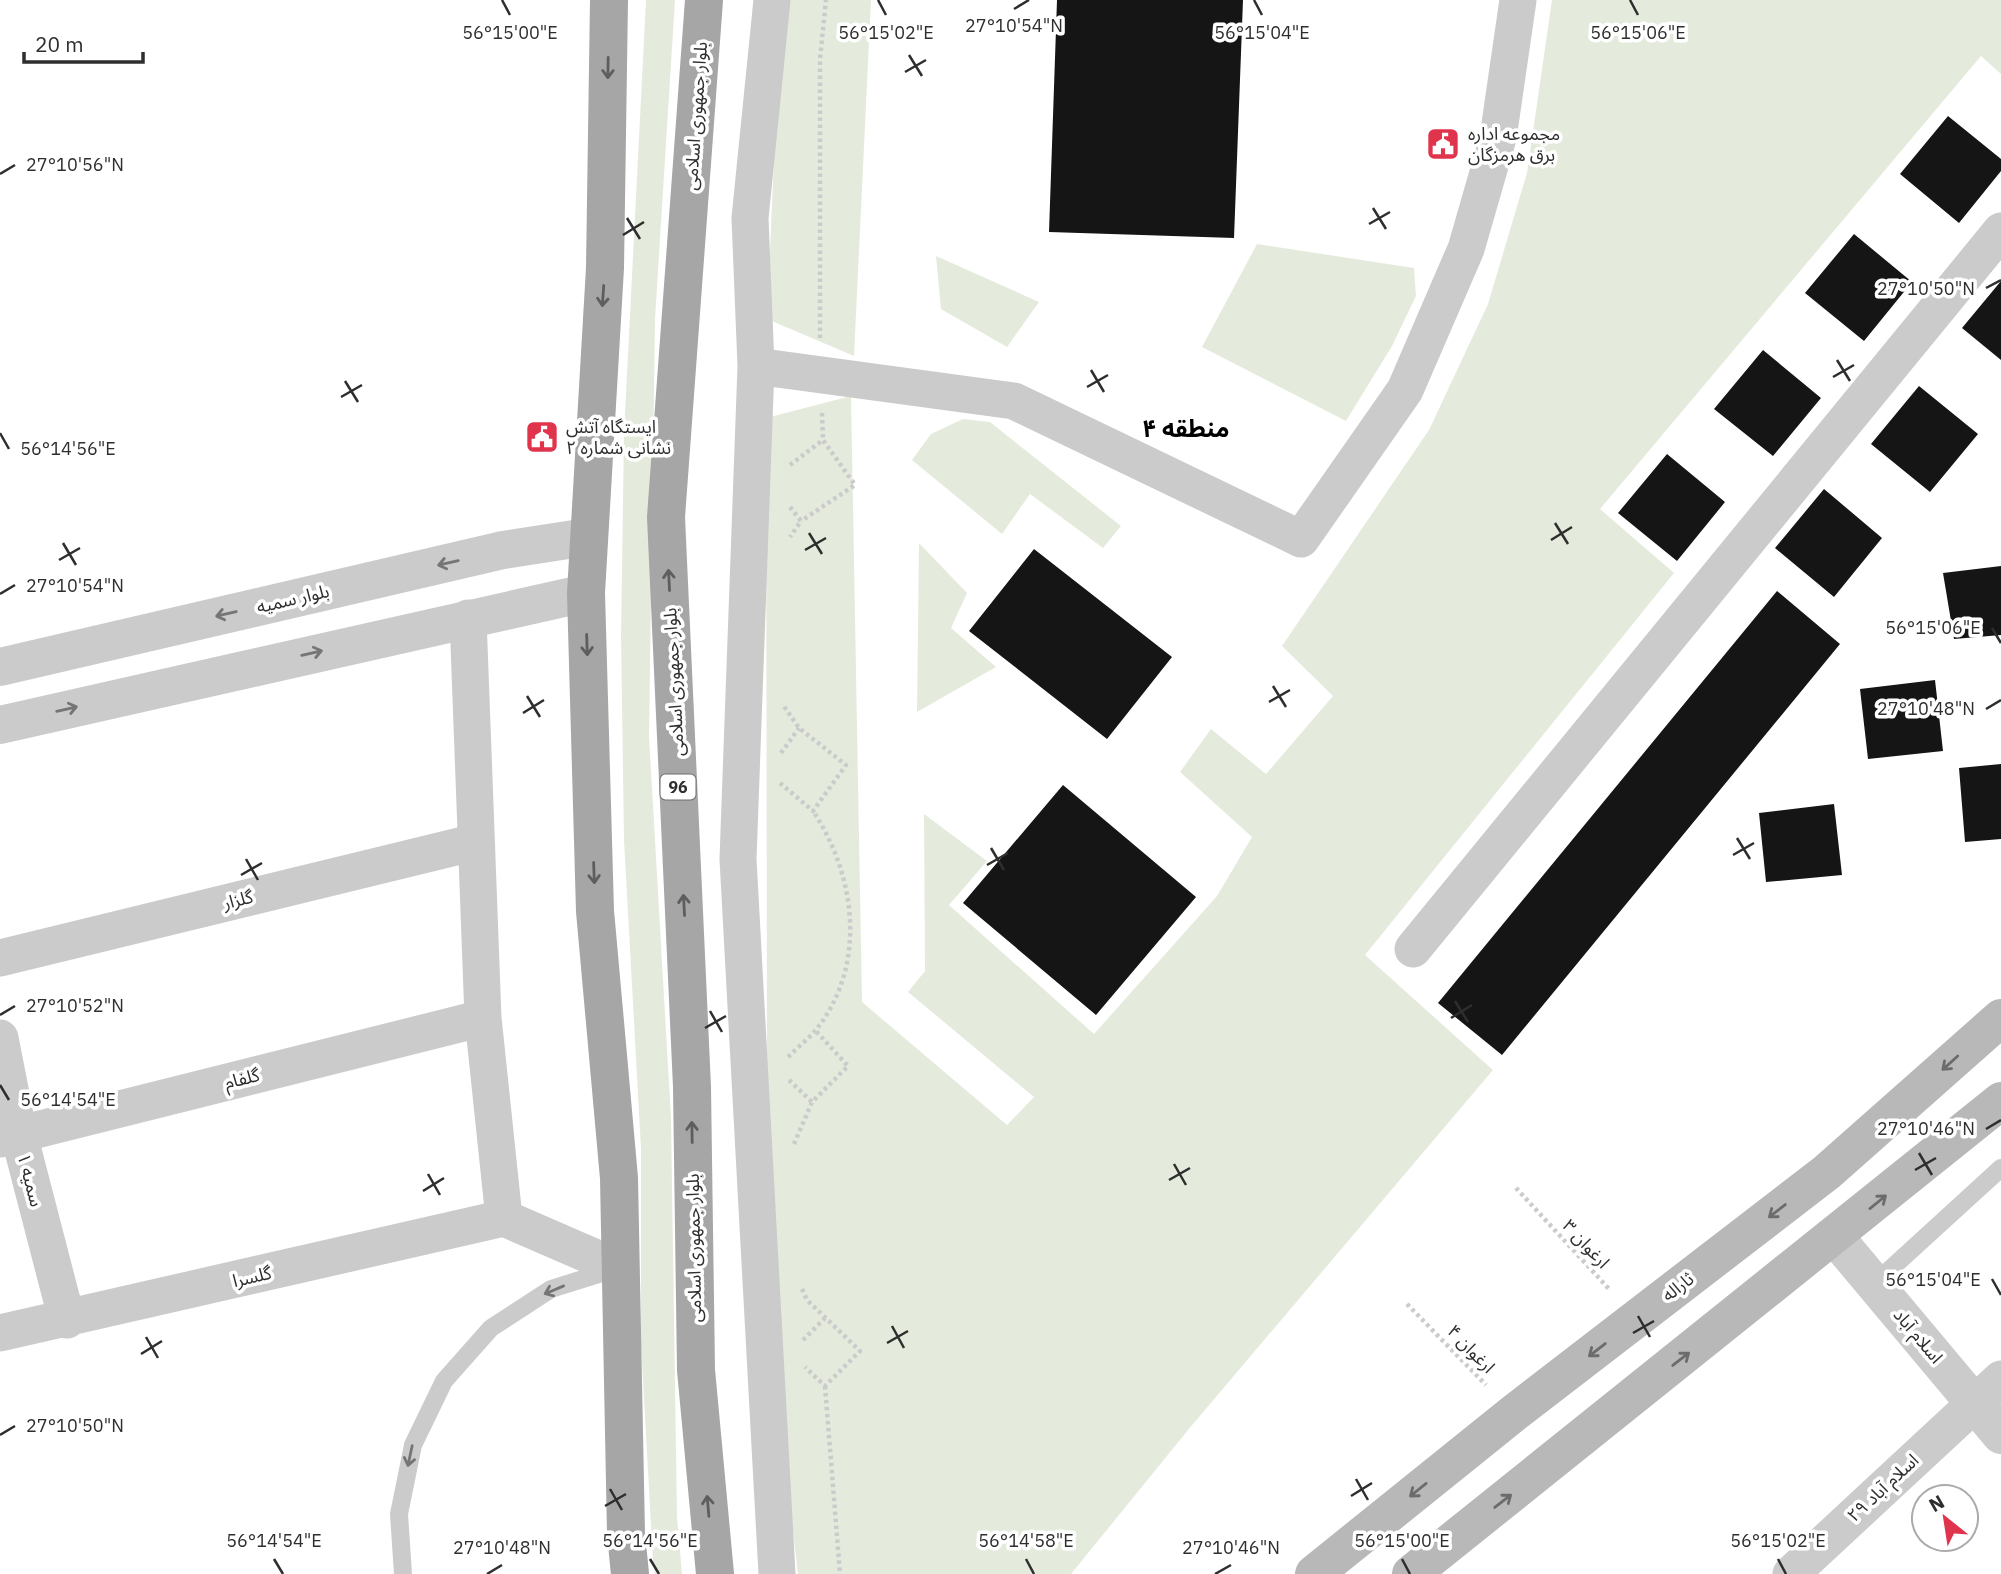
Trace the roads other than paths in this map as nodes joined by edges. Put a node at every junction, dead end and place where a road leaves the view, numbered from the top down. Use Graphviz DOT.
graph roads {
  1 [pos="609,0"];
  2 [pos="704,0"];
  3 [pos="772,0"];
  4 [pos="1518,0"];
  5 [pos="2001,230"];
  6 [pos="755,366"];
  7 [pos="587,537"];
  8 [pos="503,550"];
  9 [pos="586,593"];
  10 [pos="517,606"];
  11 [pos="468,618"];
  12 [pos="0,667"];
  13 [pos="0,724"];
  14 [pos="476,842"];
  15 [pos="1413,949"];
  16 [pos="0,958"];
  17 [pos="483,1018"];
  18 [pos="2001,1018"];
  19 [pos="0,1038"];
  20 [pos="2001,1101"];
  21 [pos="9,1137"];
  22 [pos="2001,1168"];
  23 [pos="504,1218"];
  24 [pos="1835,1237"];
  25 [pos="619,1268"];
  26 [pos="1874,1284"];
  27 [pos="67,1320"];
  28 [pos="0,1333"];
  29 [pos="1987,1391"];
  30 [pos="2001,1435"];
  31 [pos="403,1574"];
  32 [pos="631,1574"];
  33 [pos="715,1574"];
  34 [pos="777,1574"];
  35 [pos="1314,1574"];
  36 [pos="1411,1574"];
  37 [pos="1791,1574"];
  1 -- 7 [label="main road, one-way"];
  33 -- 2 [label="main road, بلوار جمهوری اسلامی / 96, one-way"];
  3 -- 6 [label="street"];
  4 -- 6 [label="street"];
  5 -- 15 [label="street"];
  6 -- 34 [label="street"];
  7 -- 8 [label="street, بلوار سمیه"];
  7 -- 9 [label="main road"];
  8 -- 10 [label="street"];
  8 -- 12 [label="street, بلوار سمیه, one-way"];
  9 -- 10 [label="street"];
  9 -- 25 [label="main road, one-way"];
  10 -- 11 [label="street"];
  13 -- 11 [label="street, one-way"];
  11 -- 14 [label="street"];
  14 -- 16 [label="street, گلزار"];
  14 -- 17 [label="street"];
  17 -- 21 [label="street, گلفام"];
  17 -- 23 [label="street"];
  18 -- 35 [label="main road, ثاراله, one-way"];
  19 -- 21 [label="street, سمیه ۱"];
  24 -- 20 [label="main road, one-way"];
  21 -- 27 [label="street, سمیه ۱"];
  22 -- 26 [label="lane"];
  23 -- 25 [label="street"];
  23 -- 27 [label="street, گلسرا"];
  24 -- 26 [label="street, اسلام آباد"];
  36 -- 24 [label="main road, one-way"];
  25 -- 31 [label="lane, one-way"];
  25 -- 32 [label="main road"];
  26 -- 29 [label="street, اسلام آباد"];
  27 -- 28 [label="street, گلسرا"];
  29 -- 30 [label="street, اسلام آباد"];
  29 -- 37 [label="street, اسلام آباد ۲۹"];
}
